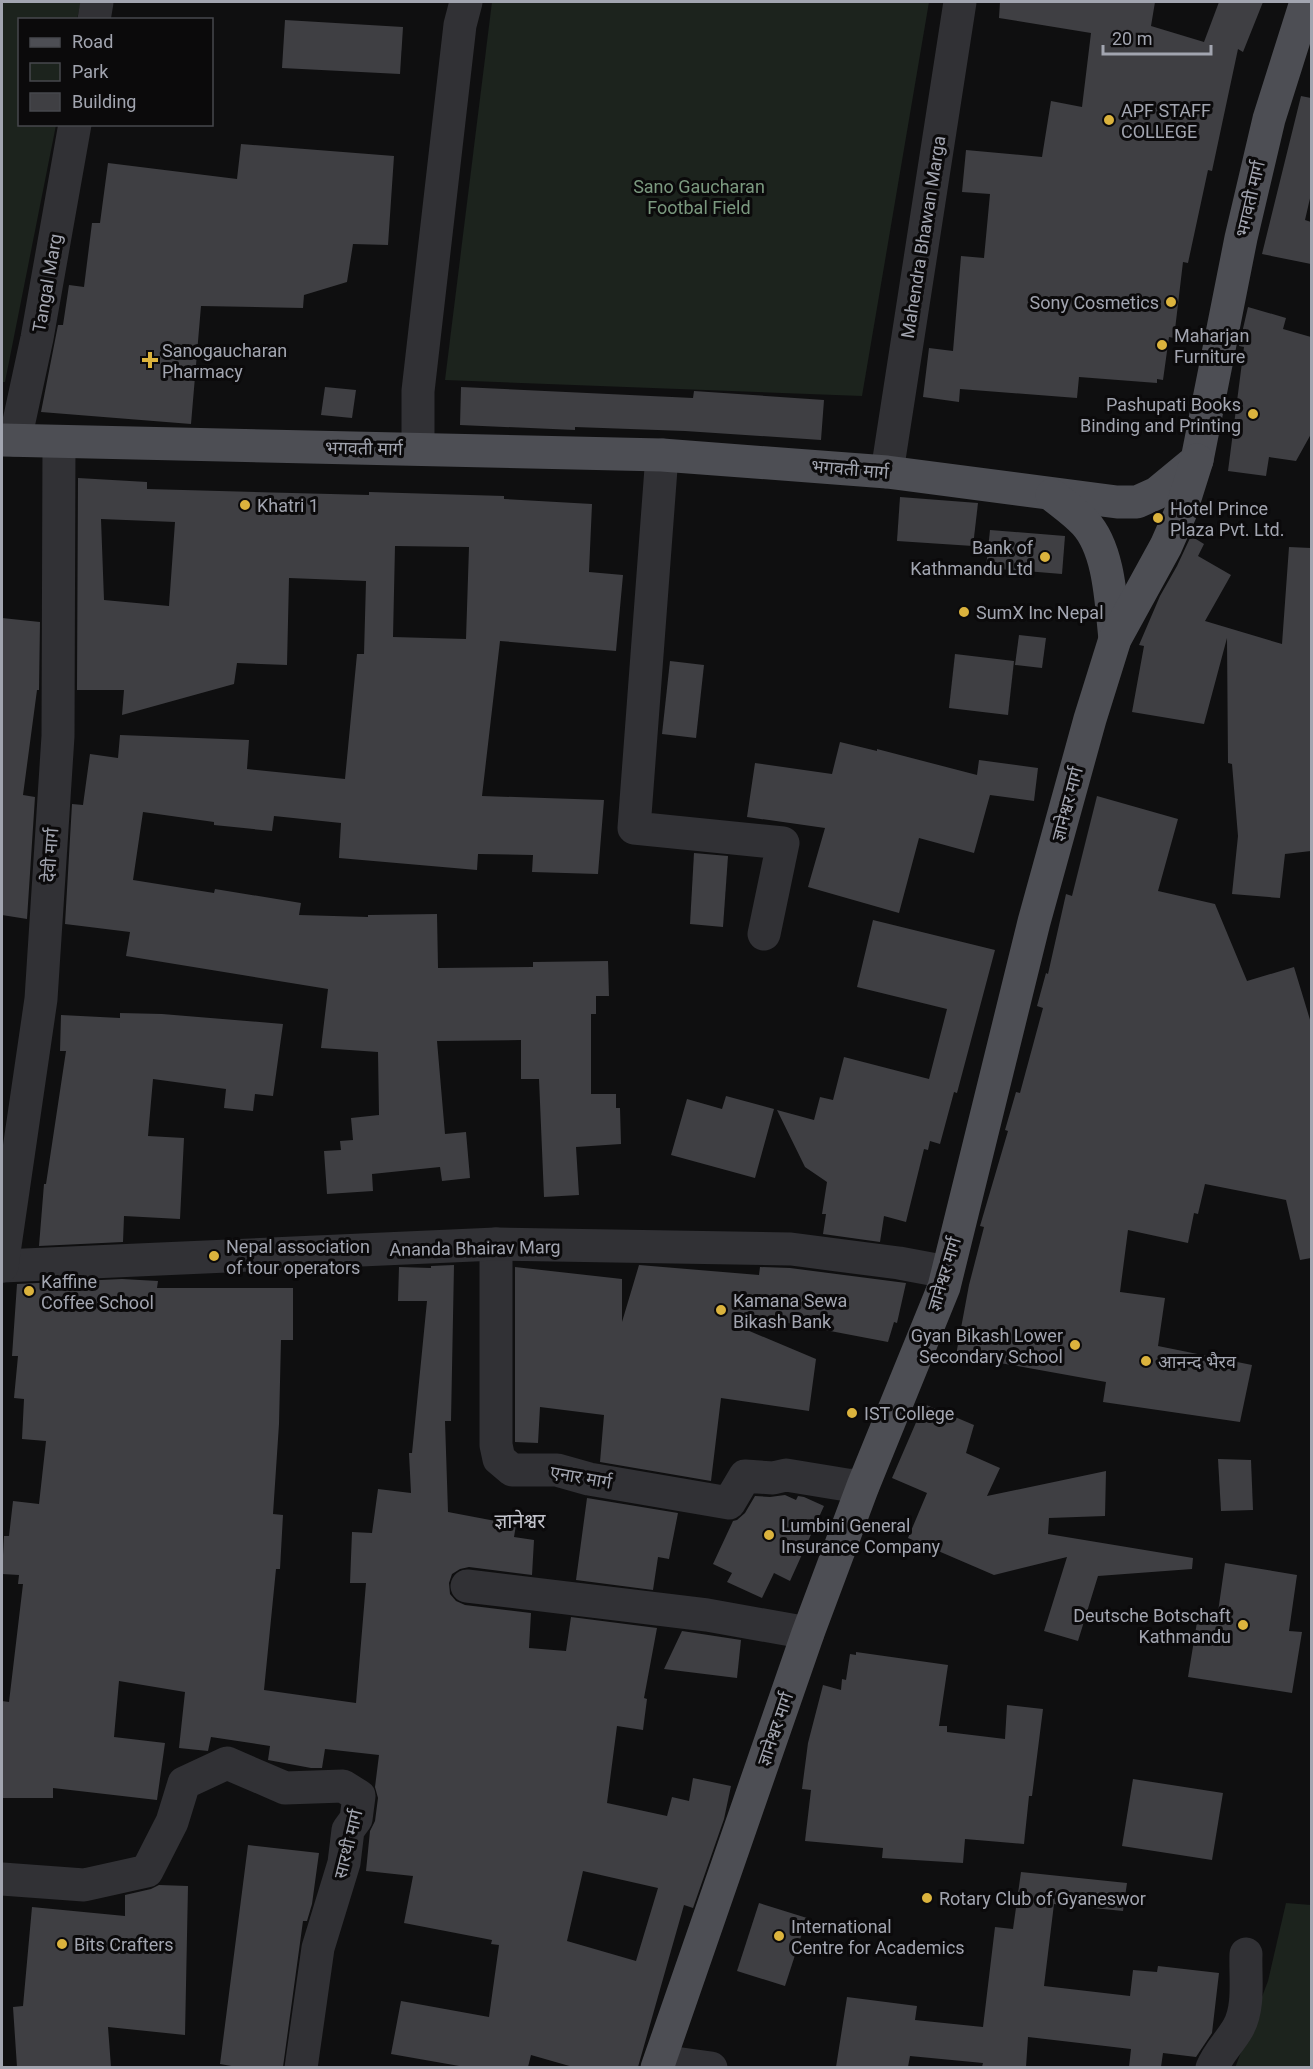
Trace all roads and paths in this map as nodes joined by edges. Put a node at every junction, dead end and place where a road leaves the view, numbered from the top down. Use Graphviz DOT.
graph roads {
  1 [pos="97,2"];
  2 [pos="466,2"];
  3 [pos="960,2"];
  4 [pos="1307,4"];
  5 [pos="93,18"];
  6 [pos="75,126"];
  7 [pos="8,440"];
  8 [pos="59,442"];
  9 [pos="412,448"];
  10 [pos="662,455"];
  11 [pos="1197,460"];
  12 [pos="888,472"];
  13 [pos="1052,495"];
  14 [pos="1115,639"];
  15 [pos="764,934"];
  16 [pos="496,1244"];
  17 [pos="2,1266"];
  18 [pos="947,1272"];
  19 [pos="863,1486"];
  20 [pos="467,1586"];
  21 [pos="808,1633"];
  22 [pos="2,1879"];
  23 [pos="1246,1954"];
  24 [pos="658,2064"];
  25 [pos="301,2067"];
  26 [pos="711,2067"];
  27 [pos="1212,2067"];
  1 -- 5 [label="street"];
  2 -- 9 [label="street"];
  3 -- 12 [label="street, Mahendra Bhawan Marga"];
  4 -- 11 [label="main road, भगवती मार्ग"];
  6 -- 7 [label="street, Tangal Marg"];
  7 -- 8 [label="main road, भगवती मार्ग"];
  8 -- 9 [label="main road, भगवती मार्ग"];
  8 -- 17 [label="street, देवी मार्ग"];
  9 -- 10 [label="main road, भगवती मार्ग"];
  10 -- 12 [label="main road, भगवती मार्ग"];
  10 -- 15 [label="street"];
  11 -- 13 [label="main road, भगवती मार्ग"];
  11 -- 14 [label="main road, ज्ञानेश्वर मार्ग"];
  12 -- 13 [label="main road, भगवती मार्ग"];
  13 -- 14 [label="main road, ज्ञानेश्वर मार्ग"];
  14 -- 18 [label="main road, ज्ञानेश्वर मार्ग"];
  16 -- 17 [label="street, Ananda Bhairav Marg"];
  16 -- 18 [label="street, Ananda Bhairav Marg"];
  16 -- 19 [label="street, एनार मार्ग"];
  18 -- 19 [label="main road, ज्ञानेश्वर मार्ग"];
  19 -- 21 [label="main road, ज्ञानेश्वर मार्ग"];
  20 -- 21 [label="street"];
  21 -- 24 [label="main road, ज्ञानेश्वर मार्ग"];
  22 -- 25 [label="street, सारथी मार्ग"];
  23 -- 27 [label="street"];
  24 -- 26 [label="street"];
}
